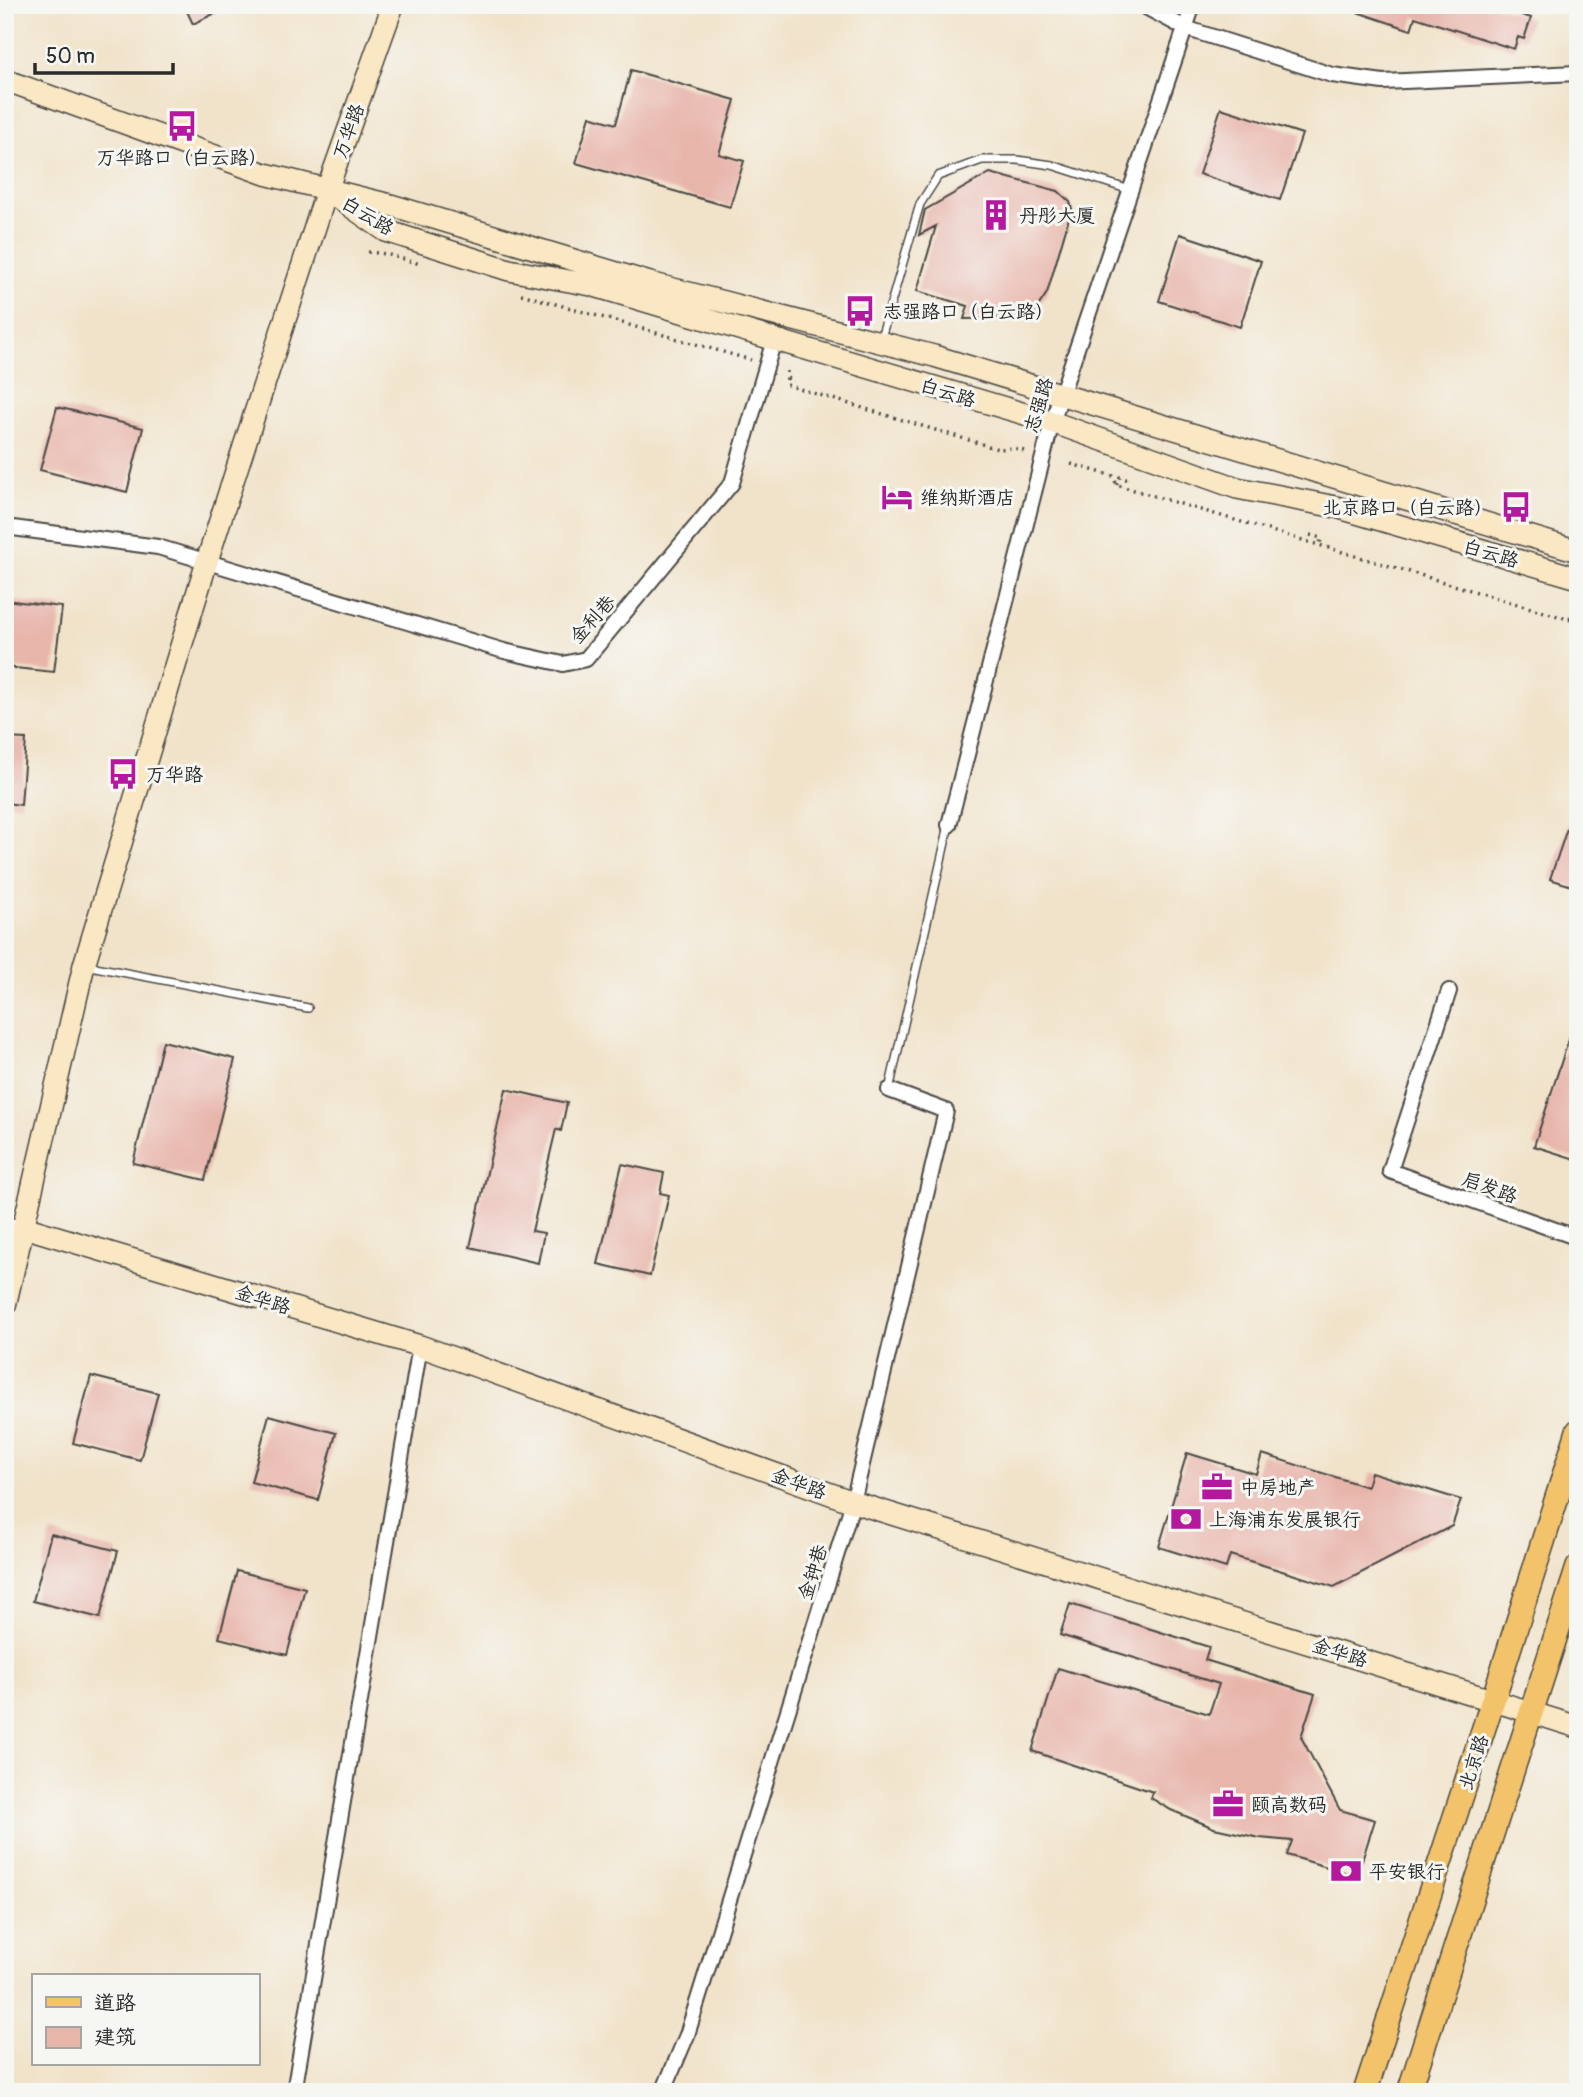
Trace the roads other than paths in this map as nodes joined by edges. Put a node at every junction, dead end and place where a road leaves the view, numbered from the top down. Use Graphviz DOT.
graph roads {
  1 [pos="393,5"];
  2 [pos="1142,5"];
  3 [pos="1193,5"];
  4 [pos="1185,28"];
  5 [pos="1578,73"];
  6 [pos="5,80"];
  7 [pos="327,190"];
  8 [pos="1130,190"];
  9 [pos="774,340"];
  10 [pos="880,342"];
  11 [pos="1061,394"];
  12 [pos="1052,422"];
  13 [pos="5,527"];
  14 [pos="1578,551"];
  15 [pos="207,561"];
  16 [pos="1578,578"];
  17 [pos="949,825"];
  18 [pos="84,965"];
  19 [pos="1449,991"];
  20 [pos="308,1008"];
  21 [pos="889,1090"];
  22 [pos="15,1226"];
  23 [pos="1578,1238"];
  24 [pos="5,1306"];
  25 [pos="421,1346"];
  26 [pos="1578,1431"];
  27 [pos="853,1502"];
  28 [pos="1578,1567"];
  29 [pos="1493,1700"];
  30 [pos="1531,1711"];
  31 [pos="1578,1727"];
  32 [pos="294,2092"];
  33 [pos="663,2092"];
  34 [pos="1365,2092"];
  35 [pos="1409,2092"];
  1 -- 7 [label="street, 万华路"];
  2 -- 4 [label="street"];
  3 -- 4 [label="street, 志强路"];
  4 -- 5 [label="street"];
  4 -- 8 [label="street, 志强路"];
  6 -- 7 [label="street, 白云路"];
  7 -- 9 [label="street, 白云路"];
  7 -- 10 [label="street, 白云路"];
  7 -- 15 [label="street, 万华路"];
  8 -- 10 [label="lane"];
  8 -- 11 [label="street, 志强路"];
  9 -- 12 [label="street, 白云路"];
  9 -- 15 [label="street, 金利巷"];
  10 -- 11 [label="street, 白云路"];
  11 -- 12 [label="street, 志强路"];
  11 -- 14 [label="street, 白云路"];
  12 -- 16 [label="street, 白云路"];
  12 -- 17 [label="street, 志强路"];
  13 -- 15 [label="street, 金利巷"];
  15 -- 18 [label="street, 万华路"];
  17 -- 21 [label="lane"];
  18 -- 20 [label="lane"];
  18 -- 22 [label="street, 万华路"];
  19 -- 23 [label="street, 启发路"];
  21 -- 27 [label="street, 金钟巷"];
  22 -- 24 [label="street, 万华路"];
  22 -- 25 [label="street, 金华路"];
  25 -- 27 [label="street, 金华路"];
  25 -- 32 [label="street"];
  26 -- 29 [label="main road, 北京路"];
  27 -- 29 [label="street, 金华路"];
  27 -- 33 [label="street, 金钟巷"];
  28 -- 30 [label="main road, 北京路"];
  29 -- 30 [label="street, 金华路"];
  29 -- 34 [label="main road, 北京路"];
  30 -- 31 [label="street, 金华路"];
  30 -- 35 [label="main road, 北京路"];
}
